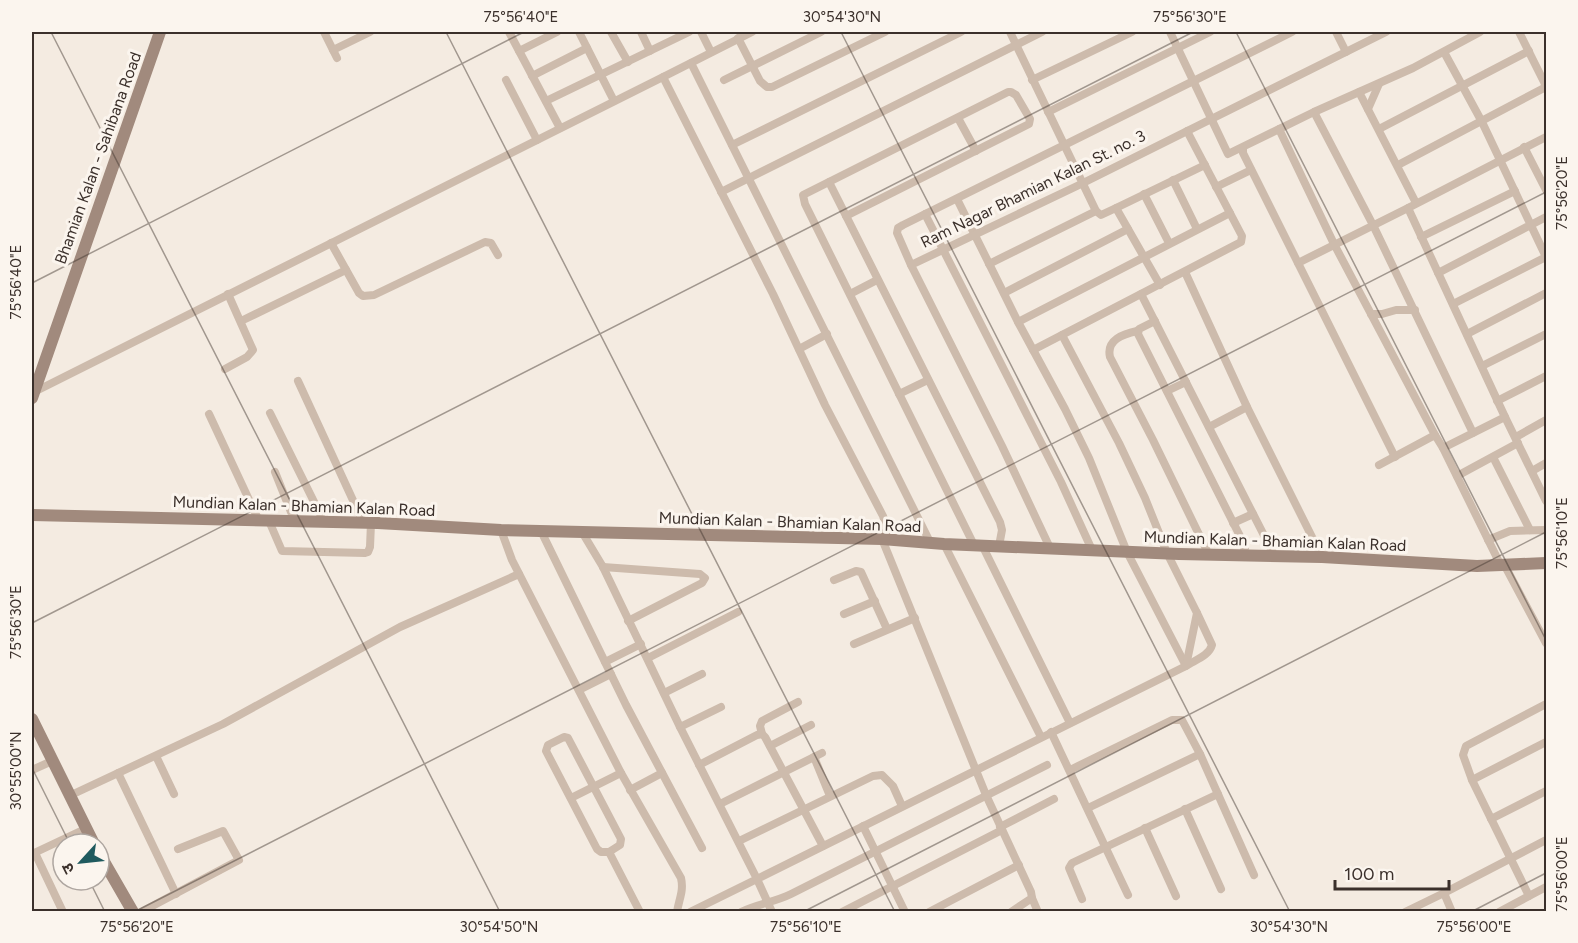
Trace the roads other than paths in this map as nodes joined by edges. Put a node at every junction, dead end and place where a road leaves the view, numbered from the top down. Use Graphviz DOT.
graph roads {
  1 [pos="160,32"];
  2 [pos="324,32"];
  3 [pos="370,32"];
  4 [pos="508,32"];
  5 [pos="557,32"];
  6 [pos="579,32"];
  7 [pos="611,32"];
  8 [pos="641,32"];
  9 [pos="689,32"];
  10 [pos="701,32"];
  11 [pos="752,32"];
  12 [pos="821,32"];
  13 [pos="885,32"];
  14 [pos="961,32"];
  15 [pos="1010,32"];
  16 [pos="1042,32"];
  17 [pos="1132,32"];
  18 [pos="1170,32"];
  19 [pos="1210,32"];
  20 [pos="1292,32"];
  21 [pos="1336,32"];
  22 [pos="1386,32"];
  23 [pos="1480,32"];
  24 [pos="1519,32"];
  25 [pos="674,35"];
  26 [pos="738,38"];
  27 [pos="1016,45"];
  28 [pos="1178,47"];
  29 [pos="587,48"];
  30 [pos="519,51"];
  31 [pos="650,51"];
  32 [pos="1346,51"];
  33 [pos="1529,51"];
  34 [pos="711,52"];
  35 [pos="1444,52"];
  36 [pos="628,62"];
  37 [pos="691,63"];
  38 [pos="753,66"];
  39 [pos="601,74"];
  40 [pos="532,76"];
  41 [pos="663,77"];
  42 [pos="506,80"];
  43 [pos="724,80"];
  44 [pos="1032,80"];
  45 [pos="1194,81"];
  46 [pos="1378,84"];
  47 [pos="1462,86"];
  48 [pos="1359,92"];
  49 [pos="546,101"];
  50 [pos="614,101"];
  51 [pos="1368,109"];
  52 [pos="1048,112"];
  53 [pos="1314,112"];
  54 [pos="958,118"];
  55 [pos="1212,118"];
  56 [pos="1482,122"];
  57 [pos="560,129"];
  58 [pos="1280,129"];
  59 [pos="1379,129"];
  60 [pos="1187,131"];
  61 [pos="1546,136"];
  62 [pos="537,140"];
  63 [pos="732,145"];
  64 [pos="1064,146"];
  65 [pos="1524,147"];
  66 [pos="1243,148"];
  67 [pos="976,151"];
  68 [pos="1499,161"];
  69 [pos="1205,165"];
  70 [pos="1398,165"];
  71 [pos="1251,170"];
  72 [pos="750,178"];
  73 [pos="1173,180"];
  74 [pos="829,182"];
  75 [pos="1082,183"];
  76 [pos="1216,186"];
  77 [pos="1546,190"];
  78 [pos="1515,191"];
  79 [pos="721,192"];
  80 [pos="1144,194"];
  81 [pos="957,199"];
  82 [pos="1416,203"];
  83 [pos="1116,208"];
  84 [pos="1407,208"];
  85 [pos="1096,211"];
  86 [pos="1230,213"];
  87 [pos="925,214"];
  88 [pos="846,216"];
  89 [pos="1546,217"];
  90 [pos="1531,223"];
  91 [pos="1373,225"];
  92 [pos="1128,229"];
  93 [pos="1197,229"];
  94 [pos="974,234"];
  95 [pos="1421,237"];
  96 [pos="331,243"];
  97 [pos="1169,243"];
  98 [pos="1334,244"];
  99 [pos="943,249"];
  100 [pos="498,255"];
  101 [pos="1144,256"];
  102 [pos="1546,257"];
  103 [pos="1298,263"];
  104 [pos="989,264"];
  105 [pos="911,265"];
  106 [pos="346,270"];
  107 [pos="1185,272"];
  108 [pos="1438,273"];
  109 [pos="877,280"];
  110 [pos="1160,285"];
  111 [pos="1004,293"];
  112 [pos="1546,293"];
  113 [pos="228,294"];
  114 [pos="850,294"];
  115 [pos="1141,294"];
  116 [pos="1453,304"];
  117 [pos="1415,310"];
  118 [pos="1371,314"];
  119 [pos="241,321"];
  120 [pos="1155,321"];
  121 [pos="1018,322"];
  122 [pos="1137,331"];
  123 [pos="1546,333"];
  124 [pos="827,334"];
  125 [pos="1467,334"];
  126 [pos="1062,335"];
  127 [pos="798,349"];
  128 [pos="1033,350"];
  129 [pos="1482,366"];
  130 [pos="225,369"];
  131 [pos="1546,376"];
  132 [pos="928,380"];
  133 [pos="298,381"];
  134 [pos="1186,382"];
  135 [pos="1167,391"];
  136 [pos="899,394"];
  137 [pos="33,395"];
  138 [pos="1497,401"];
  139 [pos="1247,407"];
  140 [pos="270,413"];
  141 [pos="209,414"];
  142 [pos="1505,417"];
  143 [pos="1546,420"];
  144 [pos="1209,427"];
  145 [pos="1473,433"];
  146 [pos="1435,435"];
  147 [pos="1517,440"];
  148 [pos="1443,448"];
  149 [pos="1395,457"];
  150 [pos="1493,457"];
  151 [pos="1546,464"];
  152 [pos="1379,465"];
  153 [pos="1532,471"];
  154 [pos="275,472"];
  155 [pos="1457,476"];
  156 [pos="1546,501"];
  157 [pos="1253,514"];
  158 [pos="32,515"];
  159 [pos="264,521"];
  160 [pos="295,522"];
  161 [pos="324,522"];
  162 [pos="367,523"];
  163 [pos="1233,523"];
  164 [pos="501,530"];
  165 [pos="1530,530"];
  166 [pos="1546,530"];
  167 [pos="541,531"];
  168 [pos="582,532"];
  169 [pos="884,539"];
  170 [pos="1488,540"];
  171 [pos="937,544"];
  172 [pos="977,545"];
  173 [pos="999,546"];
  174 [pos="1050,548"];
  175 [pos="1092,550"];
  176 [pos="1128,552"];
  177 [pos="1167,553"];
  178 [pos="1209,555"];
  179 [pos="1242,556"];
  180 [pos="1275,557"];
  181 [pos="1322,557"];
  182 [pos="1546,564"];
  183 [pos="1503,566"];
  184 [pos="603,567"];
  185 [pos="519,574"];
  186 [pos="834,580"];
  187 [pos="875,601"];
  188 [pos="738,612"];
  189 [pos="1197,613"];
  190 [pos="844,614"];
  191 [pos="915,618"];
  192 [pos="628,621"];
  193 [pos="887,629"];
  194 [pos="1546,643"];
  195 [pos="641,644"];
  196 [pos="854,644"];
  197 [pos="648,658"];
  198 [pos="605,662"];
  199 [pos="1185,666"];
  200 [pos="611,674"];
  201 [pos="702,674"];
  202 [pos="579,690"];
  203 [pos="664,693"];
  204 [pos="798,702"];
  205 [pos="1546,704"];
  206 [pos="720,706"];
  207 [pos="32,719"];
  208 [pos="1070,723"];
  209 [pos="811,725"];
  210 [pos="680,727"];
  211 [pos="1051,732"];
  212 [pos="762,734"];
  213 [pos="1041,737"];
  214 [pos="1546,742"];
  215 [pos="770,746"];
  216 [pos="1200,754"];
  217 [pos="156,756"];
  218 [pos="52,761"];
  219 [pos="699,765"];
  220 [pos="1047,765"];
  221 [pos="32,770"];
  222 [pos="1070,770"];
  223 [pos="977,771"];
  224 [pos="662,772"];
  225 [pos="783,772"];
  226 [pos="118,773"];
  227 [pos="621,773"];
  228 [pos="1472,780"];
  229 [pos="594,786"];
  230 [pos="630,789"];
  231 [pos="1546,791"];
  232 [pos="174,794"];
  233 [pos="1218,794"];
  234 [pos="986,795"];
  235 [pos="69,796"];
  236 [pos="830,796"];
  237 [pos="571,798"];
  238 [pos="1054,799"];
  239 [pos="720,804"];
  240 [pos="902,806"];
  241 [pos="1088,808"];
  242 [pos="802,809"];
  243 [pos="1185,809"];
  244 [pos="1491,819"];
  245 [pos="863,826"];
  246 [pos="1001,828"];
  247 [pos="1145,828"];
  248 [pos="85,829"];
  249 [pos="87,832"];
  250 [pos="1546,840"];
  251 [pos="739,841"];
  252 [pos="823,846"];
  253 [pos="1107,846"];
  254 [pos="702,848"];
  255 [pos="178,849"];
  256 [pos="609,852"];
  257 [pos="876,852"];
  258 [pos="33,854"];
  259 [pos="1510,858"];
  260 [pos="1019,865"];
  261 [pos="111,874"];
  262 [pos="1254,875"];
  263 [pos="757,879"];
  264 [pos="893,886"];
  265 [pos="1546,887"];
  266 [pos="1221,889"];
  267 [pos="1444,893"];
  268 [pos="176,894"];
  269 [pos="1128,895"];
  270 [pos="1176,896"];
  271 [pos="1529,896"];
  272 [pos="1032,898"];
  273 [pos="1082,899"];
  274 [pos="770,908"];
  275 [pos="63,912"];
  276 [pos="133,912"];
  277 [pos="141,912"];
  278 [pos="640,912"];
  279 [pos="676,912"];
  280 [pos="690,912"];
  281 [pos="741,912"];
  282 [pos="842,912"];
  283 [pos="905,912"];
  284 [pos="929,912"];
  285 [pos="1011,912"];
  286 [pos="1038,912"];
  287 [pos="1406,912"];
  288 [pos="1452,912"];
  289 [pos="1499,912"];
  1 -- 137 [label="street, Bhamian Kalan - Sahibana Road"];
  2 -- 3 [label="street"];
  4 -- 30 [label="street"];
  5 -- 30 [label="street"];
  6 -- 29 [label="street"];
  7 -- 36 [label="street"];
  8 -- 31 [label="street"];
  9 -- 25 [label="street"];
  10 -- 34 [label="street"];
  11 -- 26 [label="street"];
  12 -- 38 [label="street"];
  13 -- 38 [label="street"];
  14 -- 63 [label="street"];
  15 -- 27 [label="street"];
  16 -- 27 [label="street"];
  17 -- 44 [label="street"];
  18 -- 28 [label="street"];
  19 -- 28 [label="street"];
  20 -- 45 [label="street"];
  21 -- 32 [label="street"];
  22 -- 32 [label="street, Ram Nagar Bhamian Kalan St. no. 3"];
  23 -- 35 [label="street"];
  24 -- 33 [label="street"];
  25 -- 31 [label="street"];
  26 -- 34 [label="street"];
  26 -- 38 [label="street"];
  27 -- 44 [label="street"];
  27 -- 72 [label="street"];
  28 -- 45 [label="street"];
  28 -- 52 [label="street"];
  29 -- 39 [label="street"];
  29 -- 40 [label="street"];
  30 -- 40 [label="street"];
  31 -- 36 [label="street"];
  32 -- 55 [label="street, Ram Nagar Bhamian Kalan St. no. 3"];
  33 -- 47 [label="street"];
  33 -- 56 [label="street"];
  34 -- 37 [label="street"];
  35 -- 46 [label="street"];
  35 -- 47 [label="street"];
  36 -- 39 [label="street"];
  37 -- 41 [label="street"];
  37 -- 63 [label="street"];
  38 -- 43 [label="street"];
  39 -- 49 [label="street"];
  39 -- 50 [label="street"];
  40 -- 49 [label="street"];
  41 -- 50 [label="street"];
  41 -- 79 [label="street"];
  42 -- 62 [label="street"];
  44 -- 52 [label="street"];
  45 -- 55 [label="street"];
  45 -- 64 [label="street"];
  46 -- 48 [label="street"];
  46 -- 51 [label="street"];
  47 -- 56 [label="street"];
  47 -- 59 [label="street"];
  48 -- 51 [label="street"];
  48 -- 53 [label="street"];
  49 -- 57 [label="street"];
  50 -- 57 [label="street"];
  51 -- 59 [label="street"];
  52 -- 64 [label="street"];
  53 -- 58 [label="street"];
  53 -- 91 [label="street"];
  54 -- 67 [label="street"];
  54 -- 67 [label="street"];
  54 -- 74 [label="street"];
  55 -- 60 [label="street, Ram Nagar Bhamian Kalan St. no. 3"];
  55 -- 66 [label="street"];
  56 -- 68 [label="street"];
  56 -- 70 [label="street"];
  57 -- 62 [label="street"];
  58 -- 66 [label="street"];
  58 -- 98 [label="street"];
  59 -- 70 [label="street"];
  60 -- 69 [label="street"];
  60 -- 75 [label="street, Ram Nagar Bhamian Kalan St. no. 3"];
  61 -- 65 [label="street"];
  62 -- 96 [label="street"];
  63 -- 72 [label="street"];
  64 -- 75 [label="street"];
  64 -- 81 [label="street"];
  65 -- 68 [label="street"];
  65 -- 77 [label="street"];
  66 -- 71 [label="street"];
  67 -- 88 [label="street"];
  68 -- 78 [label="street"];
  68 -- 82 [label="street"];
  69 -- 73 [label="street"];
  69 -- 76 [label="street"];
  70 -- 82 [label="street"];
  71 -- 76 [label="street"];
  71 -- 103 [label="street"];
  72 -- 79 [label="street"];
  72 -- 124 [label="street"];
  73 -- 80 [label="street"];
  73 -- 93 [label="street"];
  74 -- 88 [label="street"];
  74 -- 114 [label="street"];
  75 -- 85 [label="street"];
  75 -- 94 [label="street, Ram Nagar Bhamian Kalan St. no. 3"];
  76 -- 86 [label="street"];
  78 -- 90 [label="street"];
  78 -- 95 [label="street"];
  79 -- 127 [label="street"];
  80 -- 83 [label="street"];
  80 -- 97 [label="street"];
  81 -- 87 [label="street"];
  81 -- 94 [label="street"];
  82 -- 84 [label="street"];
  83 -- 85 [label="street"];
  83 -- 92 [label="street"];
  84 -- 91 [label="street"];
  84 -- 95 [label="street"];
  85 -- 104 [label="street"];
  86 -- 93 [label="street"];
  86 -- 107 [label="street"];
  87 -- 99 [label="street"];
  87 -- 105 [label="street"];
  88 -- 109 [label="street"];
  89 -- 90 [label="street"];
  90 -- 102 [label="street"];
  90 -- 108 [label="street"];
  91 -- 98 [label="street"];
  91 -- 117 [label="street"];
  92 -- 101 [label="street"];
  92 -- 111 [label="street"];
  93 -- 97 [label="street"];
  94 -- 99 [label="street, Ram Nagar Bhamian Kalan St. no. 3"];
  94 -- 104 [label="street"];
  95 -- 108 [label="street"];
  96 -- 106 [label="street"];
  96 -- 113 [label="street"];
  97 -- 101 [label="street"];
  98 -- 103 [label="street"];
  98 -- 118 [label="street"];
  99 -- 105 [label="street, Ram Nagar Bhamian Kalan St. no. 3"];
  99 -- 175 [label="street"];
  100 -- 106 [label="street"];
  101 -- 110 [label="street"];
  101 -- 121 [label="street"];
  102 -- 116 [label="street"];
  103 -- 149 [label="street"];
  104 -- 111 [label="street"];
  105 -- 174 [label="street, Ram Nagar Bhamian Kalan St. no. 3"];
  106 -- 119 [label="street"];
  107 -- 110 [label="street"];
  107 -- 139 [label="street"];
  108 -- 116 [label="street"];
  109 -- 114 [label="street"];
  109 -- 132 [label="street"];
  110 -- 115 [label="street"];
  111 -- 121 [label="street"];
  112 -- 125 [label="street"];
  113 -- 119 [label="street"];
  113 -- 137 [label="street"];
  114 -- 136 [label="street"];
  115 -- 120 [label="street"];
  115 -- 126 [label="street"];
  116 -- 125 [label="street"];
  117 -- 118 [label="street"];
  117 -- 145 [label="street"];
  118 -- 146 [label="street"];
  119 -- 130 [label="street"];
  120 -- 122 [label="street"];
  120 -- 134 [label="street"];
  121 -- 128 [label="street"];
  122 -- 135 [label="street"];
  122 -- 178 [label="street"];
  123 -- 129 [label="street"];
  124 -- 127 [label="street"];
  124 -- 171 [label="street"];
  125 -- 129 [label="street"];
  126 -- 128 [label="street"];
  126 -- 177 [label="street"];
  127 -- 169 [label="street"];
  128 -- 176 [label="street"];
  129 -- 138 [label="street"];
  131 -- 138 [label="street"];
  132 -- 136 [label="street"];
  132 -- 173 [label="street"];
  133 -- 162 [label="street"];
  134 -- 135 [label="street"];
  134 -- 144 [label="street"];
  135 -- 163 [label="street"];
  136 -- 172 [label="street"];
  138 -- 142 [label="street"];
  139 -- 144 [label="street"];
  139 -- 181 [label="street"];
  140 -- 161 [label="street"];
  141 -- 159 [label="street"];
  142 -- 145 [label="street"];
  142 -- 147 [label="street"];
  143 -- 147 [label="street"];
  144 -- 157 [label="street"];
  145 -- 148 [label="street"];
  146 -- 148 [label="street"];
  146 -- 149 [label="street"];
  147 -- 150 [label="street"];
  147 -- 153 [label="street"];
  148 -- 155 [label="street"];
  149 -- 152 [label="street"];
  150 -- 155 [label="street"];
  150 -- 165 [label="street"];
  151 -- 153 [label="street"];
  153 -- 156 [label="street"];
  154 -- 160 [label="street"];
  155 -- 170 [label="street"];
  157 -- 163 [label="street"];
  157 -- 180 [label="street"];
  158 -- 159 [label="street, Mundian Kalan - Bhamian Kalan Road"];
  159 -- 160 [label="street, Mundian Kalan - Bhamian Kalan Road"];
  159 -- 162 [label="street"];
  160 -- 161 [label="street, Mundian Kalan - Bhamian Kalan Road"];
  161 -- 162 [label="street, Mundian Kalan - Bhamian Kalan Road"];
  162 -- 164 [label="street, Mundian Kalan - Bhamian Kalan Road"];
  163 -- 179 [label="street"];
  164 -- 167 [label="street, Mundian Kalan - Bhamian Kalan Road"];
  164 -- 185 [label="street"];
  165 -- 166 [label="street"];
  165 -- 170 [label="street"];
  167 -- 168 [label="street, Mundian Kalan - Bhamian Kalan Road"];
  167 -- 198 [label="street"];
  168 -- 169 [label="street, Mundian Kalan - Bhamian Kalan Road"];
  168 -- 184 [label="street"];
  169 -- 171 [label="street, Mundian Kalan - Bhamian Kalan Road"];
  169 -- 191 [label="street"];
  170 -- 183 [label="street"];
  171 -- 172 [label="street, Mundian Kalan - Bhamian Kalan Road"];
  171 -- 213 [label="street"];
  172 -- 173 [label="street, Mundian Kalan - Bhamian Kalan Road"];
  172 -- 208 [label="street"];
  173 -- 174 [label="street, Mundian Kalan - Bhamian Kalan Road"];
  174 -- 175 [label="street, Mundian Kalan - Bhamian Kalan Road"];
  175 -- 176 [label="street, Mundian Kalan - Bhamian Kalan Road"];
  176 -- 177 [label="street, Mundian Kalan - Bhamian Kalan Road"];
  176 -- 199 [label="street"];
  177 -- 178 [label="street, Mundian Kalan - Bhamian Kalan Road"];
  177 -- 189 [label="street"];
  178 -- 179 [label="street, Mundian Kalan - Bhamian Kalan Road"];
  179 -- 180 [label="street, Mundian Kalan - Bhamian Kalan Road"];
  180 -- 181 [label="street, Mundian Kalan - Bhamian Kalan Road"];
  181 -- 183 [label="street, Mundian Kalan - Bhamian Kalan Road"];
  182 -- 183 [label="street, Mundian Kalan - Bhamian Kalan Road"];
  183 -- 194 [label="street"];
  184 -- 192 [label="street"];
  184 -- 192 [label="street"];
  185 -- 202 [label="street"];
  185 -- 217 [label="street"];
  186 -- 187 [label="street"];
  187 -- 190 [label="street"];
  187 -- 193 [label="street"];
  188 -- 197 [label="street"];
  189 -- 199 [label="street"];
  189 -- 199 [label="street"];
  191 -- 193 [label="street"];
  191 -- 223 [label="street"];
  192 -- 195 [label="street"];
  193 -- 196 [label="street"];
  195 -- 197 [label="street"];
  195 -- 198 [label="street"];
  197 -- 203 [label="street"];
  198 -- 200 [label="street"];
  199 -- 208 [label="street"];
  200 -- 202 [label="street"];
  200 -- 224 [label="street"];
  201 -- 203 [label="street"];
  202 -- 227 [label="street"];
  203 -- 210 [label="street"];
  204 -- 212 [label="street"];
  205 -- 228 [label="street"];
  206 -- 210 [label="street"];
  207 -- 218 [label="street"];
  208 -- 211 [label="street"];
  209 -- 215 [label="street"];
  210 -- 219 [label="street"];
  211 -- 213 [label="street"];
  211 -- 222 [label="street"];
  212 -- 215 [label="street"];
  212 -- 219 [label="street"];
  213 -- 223 [label="street"];
  214 -- 228 [label="street"];
  215 -- 225 [label="street"];
  216 -- 222 [label="street"];
  216 -- 233 [label="street"];
  216 -- 241 [label="street"];
  217 -- 226 [label="street"];
  217 -- 232 [label="street"];
  218 -- 221 [label="street"];
  218 -- 235 [label="street"];
  219 -- 239 [label="street"];
  220 -- 234 [label="street"];
  222 -- 241 [label="street"];
  223 -- 234 [label="street"];
  223 -- 240 [label="street"];
  224 -- 230 [label="street"];
  224 -- 254 [label="street"];
  225 -- 236 [label="street"];
  225 -- 239 [label="street"];
  225 -- 242 [label="street"];
  226 -- 235 [label="street"];
  226 -- 268 [label="street"];
  227 -- 229 [label="street"];
  227 -- 230 [label="street"];
  228 -- 244 [label="street"];
  229 -- 237 [label="street"];
  229 -- 237 [label="street"];
  229 -- 256 [label="street"];
  230 -- 279 [label="street"];
  231 -- 244 [label="street"];
  233 -- 243 [label="street"];
  233 -- 262 [label="street"];
  234 -- 246 [label="street"];
  234 -- 257 [label="street"];
  235 -- 248 [label="street"];
  236 -- 240 [label="street"];
  236 -- 242 [label="street"];
  237 -- 256 [label="street"];
  238 -- 246 [label="street"];
  239 -- 251 [label="street"];
  240 -- 245 [label="street"];
  241 -- 253 [label="street"];
  242 -- 251 [label="street"];
  242 -- 252 [label="street"];
  243 -- 247 [label="street"];
  243 -- 266 [label="street"];
  244 -- 259 [label="street"];
  245 -- 252 [label="street"];
  245 -- 257 [label="street"];
  246 -- 260 [label="street"];
  246 -- 264 [label="street"];
  247 -- 253 [label="street"];
  247 -- 270 [label="street"];
  248 -- 249 [label="street"];
  248 -- 258 [label="street"];
  250 -- 259 [label="street"];
  251 -- 263 [label="street"];
  252 -- 263 [label="street"];
  253 -- 269 [label="street"];
  253 -- 273 [label="street"];
  255 -- 268 [label="street"];
  256 -- 278 [label="street"];
  257 -- 264 [label="street"];
  257 -- 274 [label="street"];
  258 -- 275 [label="street"];
  259 -- 267 [label="street"];
  259 -- 271 [label="street"];
  260 -- 272 [label="street"];
  260 -- 284 [label="street"];
  261 -- 276 [label="street"];
  263 -- 274 [label="street"];
  263 -- 280 [label="street"];
  264 -- 282 [label="street"];
  264 -- 283 [label="street"];
  265 -- 271 [label="street"];
  267 -- 287 [label="street"];
  267 -- 288 [label="street"];
  268 -- 277 [label="street"];
  271 -- 289 [label="street"];
  272 -- 285 [label="street"];
  272 -- 286 [label="street"];
  274 -- 281 [label="street"];
}
